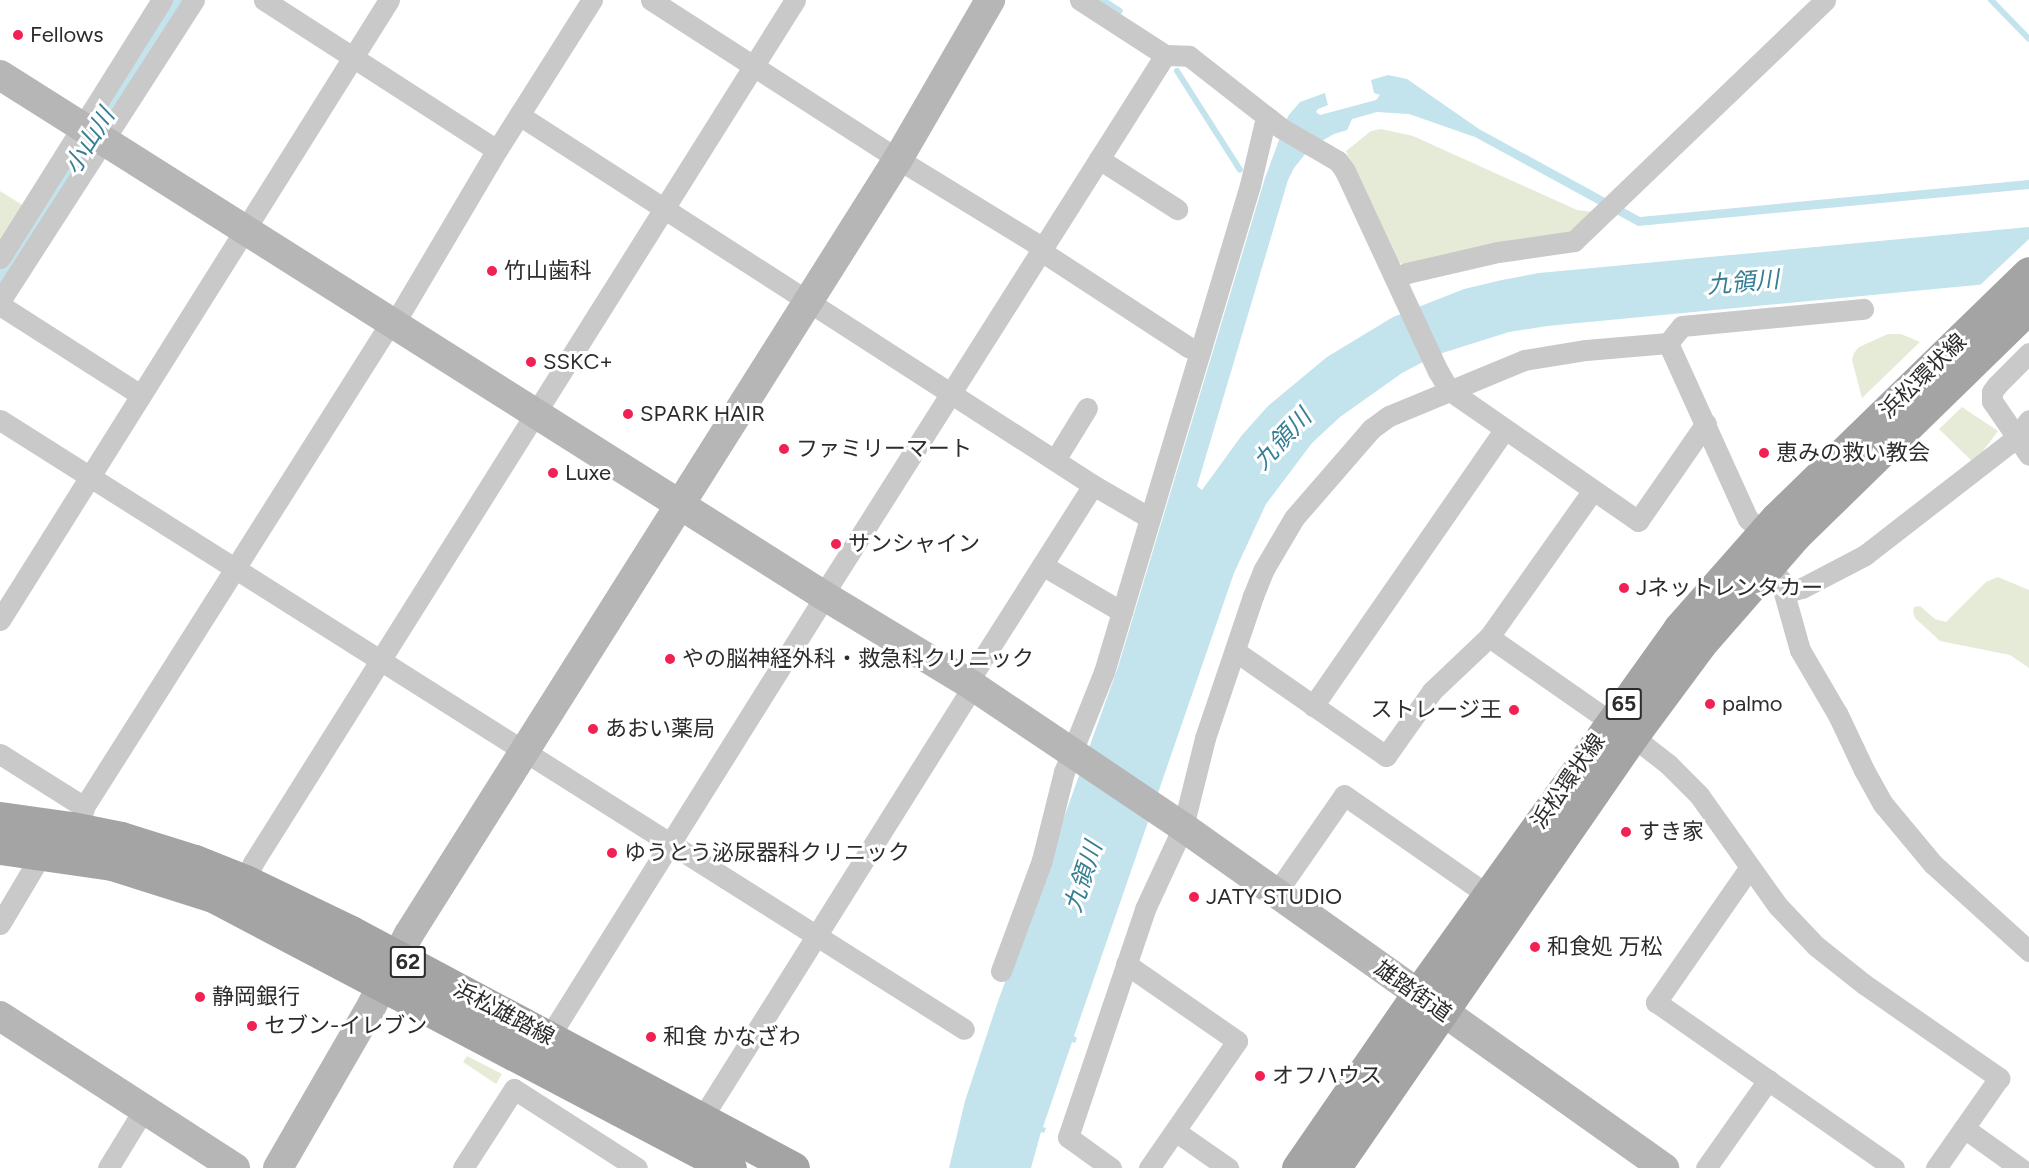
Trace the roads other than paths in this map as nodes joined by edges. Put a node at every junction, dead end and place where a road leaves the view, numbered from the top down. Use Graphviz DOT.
graph roads {
  1 [pos="162,0"];
  2 [pos="194,0"];
  3 [pos="264,0"];
  4 [pos="389,0"];
  5 [pos="592,0"];
  6 [pos="651,0"];
  7 [pos="795,0"];
  8 [pos="990,0"];
  9 [pos="1080,0"];
  10 [pos="1825,0"];
  11 [pos="1165,55"];
  12 [pos="354,58"];
  13 [pos="753,66"];
  14 [pos="0,75"];
  15 [pos="519,115"];
  16 [pos="1275,123"];
  17 [pos="93,133"];
  18 [pos="497,150"];
  19 [pos="898,159"];
  20 [pos="1099,159"];
  21 [pos="664,208"];
  22 [pos="1177,208"];
  23 [pos="245,229"];
  24 [pos="1042,250"];
  25 [pos="0,258"];
  26 [pos="1395,278"];
  27 [pos="2023,290"];
  28 [pos="808,301"];
  29 [pos="0,303"];
  30 [pos="1863,309"];
  31 [pos="393,323"];
  32 [pos="1668,343"];
  33 [pos="1200,351"];
  34 [pos="2029,354"];
  35 [pos="1449,390"];
  36 [pos="951,393"];
  37 [pos="141,395"];
  38 [pos="1087,408"];
  39 [pos="535,412"];
  40 [pos="0,420"];
  41 [pos="2029,420"];
  42 [pos="1706,423"];
  43 [pos="1505,429"];
  44 [pos="2016,438"];
  45 [pos="2029,455"];
  46 [pos="1055,460"];
  47 [pos="90,477"];
  48 [pos="1093,485"];
  49 [pos="1593,490"];
  50 [pos="680,505"];
  51 [pos="1150,518"];
  52 [pos="1763,533"];
  53 [pos="1042,565"];
  54 [pos="1766,566"];
  55 [pos="235,569"];
  56 [pos="1784,593"];
  57 [pos="824,596"];
  58 [pos="1122,612"];
  59 [pos="0,620"];
  60 [pos="1489,637"];
  61 [pos="1234,651"];
  62 [pos="379,661"];
  63 [pos="970,684"];
  64 [pos="1313,706"];
  65 [pos="1621,729"];
  66 [pos="524,753"];
  67 [pos="0,754"];
  68 [pos="1073,754"];
  69 [pos="0,818"];
  70 [pos="82,818"];
  71 [pos="1173,820"];
  72 [pos="669,844"];
  73 [pos="0,848"];
  74 [pos="35,865"];
  75 [pos="1750,867"];
  76 [pos="245,881"];
  77 [pos="1276,893"];
  78 [pos="1488,895"];
  79 [pos="0,924"];
  80 [pos="816,936"];
  81 [pos="2029,951"];
  82 [pos="1126,964"];
  83 [pos="390,970"];
  84 [pos="1001,971"];
  85 [pos="1430,1003"];
  86 [pos="0,1016"];
  87 [pos="964,1029"];
  88 [pos="549,1037"];
  89 [pos="1768,1080"];
  90 [pos="144,1109"];
  91 [pos="702,1118"];
  92 [pos="1964,1128"];
  93 [pos="1175,1131"];
  94 [pos="108,1168"];
  95 [pos="235,1168"];
  96 [pos="278,1168"];
  97 [pos="463,1168"];
  98 [pos="637,1168"];
  99 [pos="730,1168"];
  100 [pos="793,1168"];
  101 [pos="1112,1168"];
  102 [pos="1149,1168"];
  103 [pos="1228,1168"];
  104 [pos="1298,1168"];
  105 [pos="1334,1168"];
  106 [pos="1664,1168"];
  107 [pos="1706,1168"];
  108 [pos="1894,1168"];
  109 [pos="1936,1168"];
  110 [pos="2020,1168"];
  1 -- 17 [label="street"];
  2 -- 17 [label="street"];
  3 -- 12 [label="street"];
  4 -- 12 [label="street"];
  5 -- 15 [label="street"];
  6 -- 13 [label="street"];
  7 -- 13 [label="street"];
  8 -- 19 [label="street"];
  9 -- 11 [label="street"];
  10 -- 26 [label="street"];
  11 -- 16 [label="street"];
  11 -- 20 [label="street"];
  12 -- 18 [label="street"];
  12 -- 23 [label="street"];
  13 -- 19 [label="street"];
  13 -- 21 [label="street"];
  14 -- 17 [label="street, 雄踏街道"];
  15 -- 18 [label="street"];
  15 -- 21 [label="street"];
  16 -- 26 [label="street"];
  16 -- 33 [label="street"];
  17 -- 23 [label="street, 雄踏街道"];
  17 -- 25 [label="street"];
  17 -- 29 [label="street"];
  18 -- 31 [label="street"];
  19 -- 24 [label="street"];
  19 -- 28 [label="street"];
  20 -- 22 [label="street"];
  20 -- 24 [label="street"];
  21 -- 28 [label="street"];
  21 -- 39 [label="street"];
  23 -- 31 [label="street, 雄踏街道"];
  23 -- 37 [label="street"];
  24 -- 33 [label="street"];
  24 -- 36 [label="street"];
  26 -- 35 [label="street"];
  27 -- 52 [label="main road, 浜松環状線 / 65"];
  27 -- 54 [label="main road, 浜松環状線 / 65"];
  28 -- 36 [label="street"];
  28 -- 50 [label="street"];
  29 -- 37 [label="street"];
  30 -- 32 [label="street"];
  31 -- 39 [label="street, 雄踏街道"];
  31 -- 55 [label="street"];
  32 -- 35 [label="street"];
  32 -- 42 [label="street"];
  33 -- 51 [label="street"];
  34 -- 44 [label="street"];
  35 -- 43 [label="street"];
  35 -- 61 [label="street"];
  36 -- 46 [label="street"];
  36 -- 57 [label="street"];
  37 -- 47 [label="street"];
  38 -- 46 [label="street"];
  39 -- 50 [label="street, 雄踏街道"];
  39 -- 62 [label="street"];
  40 -- 47 [label="street"];
  41 -- 44 [label="street"];
  42 -- 49 [label="street"];
  42 -- 52 [label="street"];
  43 -- 49 [label="street"];
  43 -- 64 [label="street"];
  44 -- 45 [label="street"];
  44 -- 56 [label="street"];
  46 -- 48 [label="street"];
  47 -- 55 [label="street"];
  47 -- 59 [label="street"];
  48 -- 51 [label="street"];
  48 -- 53 [label="street"];
  49 -- 60 [label="street"];
  50 -- 57 [label="street, 雄踏街道"];
  50 -- 66 [label="street"];
  51 -- 58 [label="street"];
  52 -- 65 [label="main road, 浜松環状線 / 65"];
  53 -- 58 [label="street"];
  53 -- 63 [label="street"];
  54 -- 56 [label="street"];
  54 -- 65 [label="main road, 浜松環状線 / 65"];
  55 -- 62 [label="street"];
  55 -- 70 [label="street"];
  56 -- 81 [label="street"];
  57 -- 63 [label="street, 雄踏街道"];
  57 -- 72 [label="street"];
  58 -- 68 [label="street"];
  60 -- 64 [label="street"];
  60 -- 65 [label="street"];
  61 -- 64 [label="street"];
  61 -- 71 [label="street"];
  62 -- 66 [label="street"];
  62 -- 76 [label="street"];
  63 -- 68 [label="street, 雄踏街道"];
  63 -- 80 [label="street"];
  65 -- 75 [label="street"];
  65 -- 78 [label="main road, 浜松環状線 / 65"];
  65 -- 85 [label="main road, 浜松環状線 / 65"];
  66 -- 72 [label="street"];
  66 -- 83 [label="street"];
  67 -- 70 [label="street"];
  68 -- 71 [label="street, 雄踏街道"];
  68 -- 84 [label="street"];
  69 -- 70 [label="main road, 浜松雄踏線 / 62"];
  70 -- 76 [label="main road, 浜松雄踏線 / 62"];
  71 -- 77 [label="street, 雄踏街道"];
  71 -- 82 [label="street"];
  72 -- 80 [label="street"];
  72 -- 88 [label="street"];
  73 -- 83 [label="main road, 浜松雄踏線 / 62"];
  74 -- 79 [label="street"];
  75 -- 89 [label="street"];
  75 -- 92 [label="street"];
  76 -- 83 [label="main road, 浜松雄踏線 / 62"];
  77 -- 78 [label="street"];
  77 -- 85 [label="street, 雄踏街道"];
  78 -- 85 [label="main road, 浜松環状線 / 65"];
  80 -- 87 [label="street"];
  80 -- 91 [label="street"];
  82 -- 93 [label="street"];
  82 -- 101 [label="street"];
  83 -- 88 [label="main road, 浜松雄踏線 / 62"];
  83 -- 96 [label="street"];
  83 -- 99 [label="main road, 浜松雄踏線 / 62"];
  85 -- 104 [label="main road, 浜松環状線 / 65"];
  85 -- 105 [label="main road, 浜松環状線 / 65"];
  85 -- 106 [label="street, 雄踏街道"];
  86 -- 90 [label="street"];
  88 -- 91 [label="main road, 浜松雄踏線 / 62"];
  89 -- 107 [label="street"];
  89 -- 108 [label="street"];
  90 -- 94 [label="street"];
  90 -- 95 [label="street"];
  91 -- 100 [label="main road, 浜松雄踏線 / 62"];
  92 -- 109 [label="street"];
  92 -- 110 [label="street"];
  93 -- 102 [label="street"];
  93 -- 103 [label="street"];
  97 -- 98 [label="street"];
}
